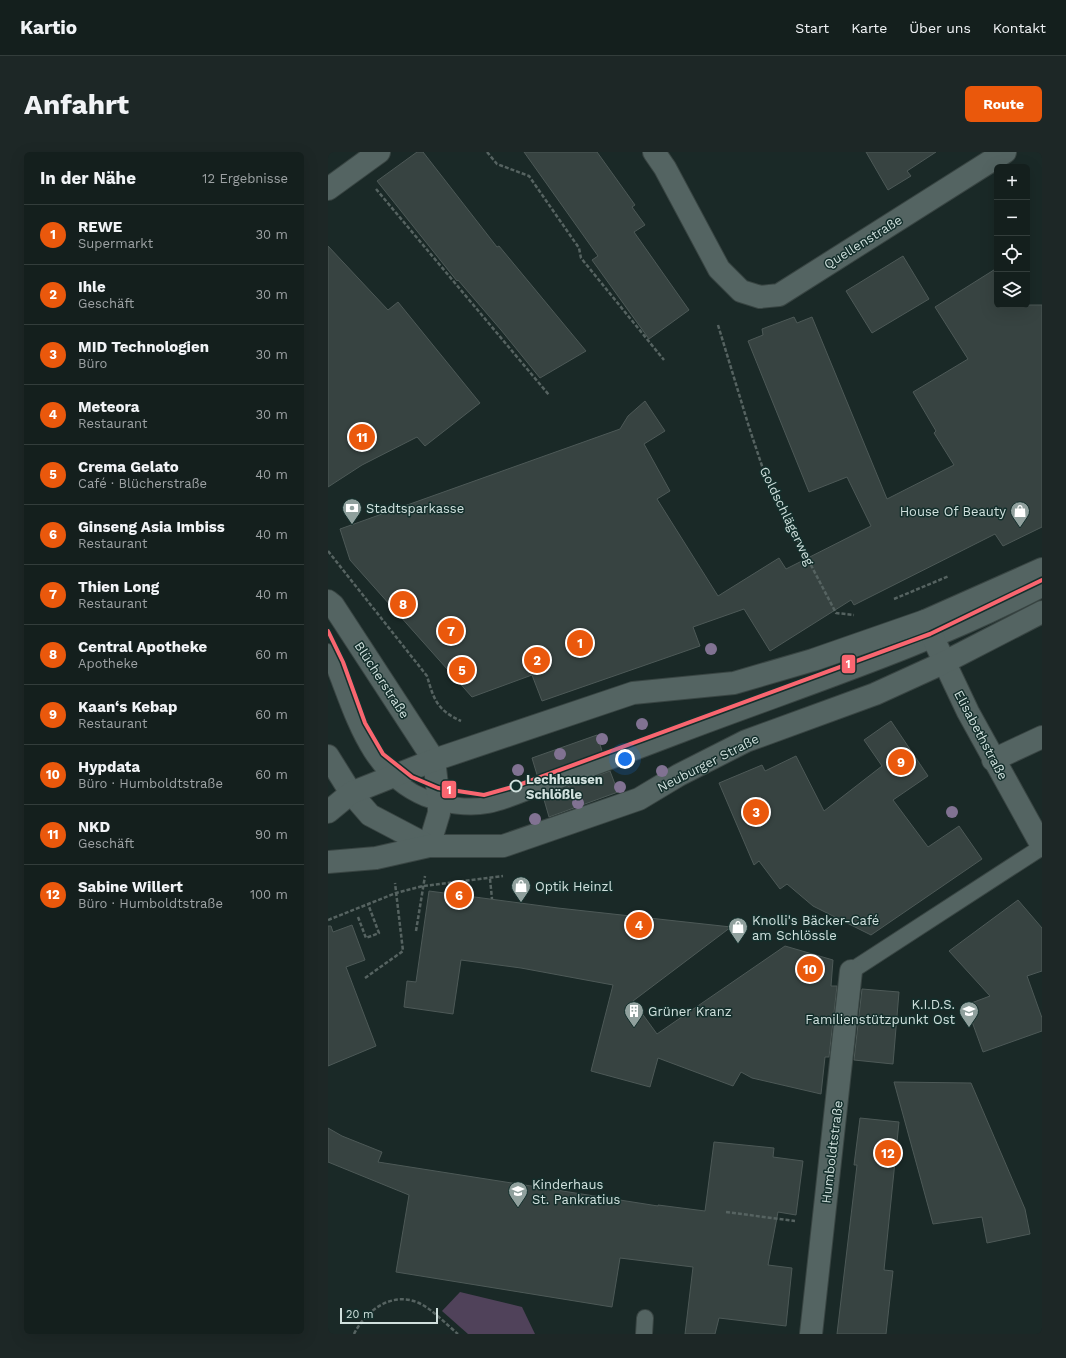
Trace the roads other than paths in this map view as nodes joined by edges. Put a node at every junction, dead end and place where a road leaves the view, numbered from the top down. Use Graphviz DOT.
graph roads {
  1 [pos="380,152"];
  2 [pos="654,152"];
  3 [pos="1005,152"];
  4 [pos="328,189"];
  5 [pos="1042,569"];
  6 [pos="1042,589"];
  7 [pos="328,602"];
  8 [pos="1042,612"];
  9 [pos="925,621"];
  10 [pos="934,641"];
  11 [pos="328,652"];
  12 [pos="943,663"];
  13 [pos="1042,737"];
  14 [pos="328,756"];
  15 [pos="434,760"];
  16 [pos="993,760"];
  17 [pos="392,776"];
  18 [pos="352,793"];
  19 [pos="439,802"];
  20 [pos="328,812"];
  21 [pos="429,846"];
  22 [pos="1042,847"];
  23 [pos="328,862"];
  24 [pos="851,971"];
  25 [pos="811,1334"];
  1 -- 4 [label="street"];
  2 -- 3 [label="street, Quellenstraße"];
  5 -- 9 [label="street"];
  6 -- 10 [label="lane"];
  7 -- 15 [label="street, Blücherstraße"];
  8 -- 12 [label="street, Neuburger Straße"];
  9 -- 10 [label="street, Elisabethstraße"];
  9 -- 15 [label="street"];
  10 -- 12 [label="street, Elisabethstraße"];
  10 -- 19 [label="lane"];
  11 -- 17 [label="lane"];
  12 -- 16 [label="street, Elisabethstraße"];
  12 -- 21 [label="street, Neuburger Straße"];
  13 -- 16 [label="street"];
  14 -- 18 [label="street"];
  15 -- 17 [label="street"];
  15 -- 19 [label="street"];
  16 -- 22 [label="street, Elisabethstraße"];
  17 -- 18 [label="street"];
  17 -- 19 [label="lane"];
  18 -- 20 [label="street"];
  18 -- 21 [label="street, Neuburger Straße"];
  19 -- 21 [label="street"];
  21 -- 23 [label="street, Neuburger Straße"];
  22 -- 24 [label="lane"];
  24 -- 25 [label="street, Humboldtstraße"];
}
